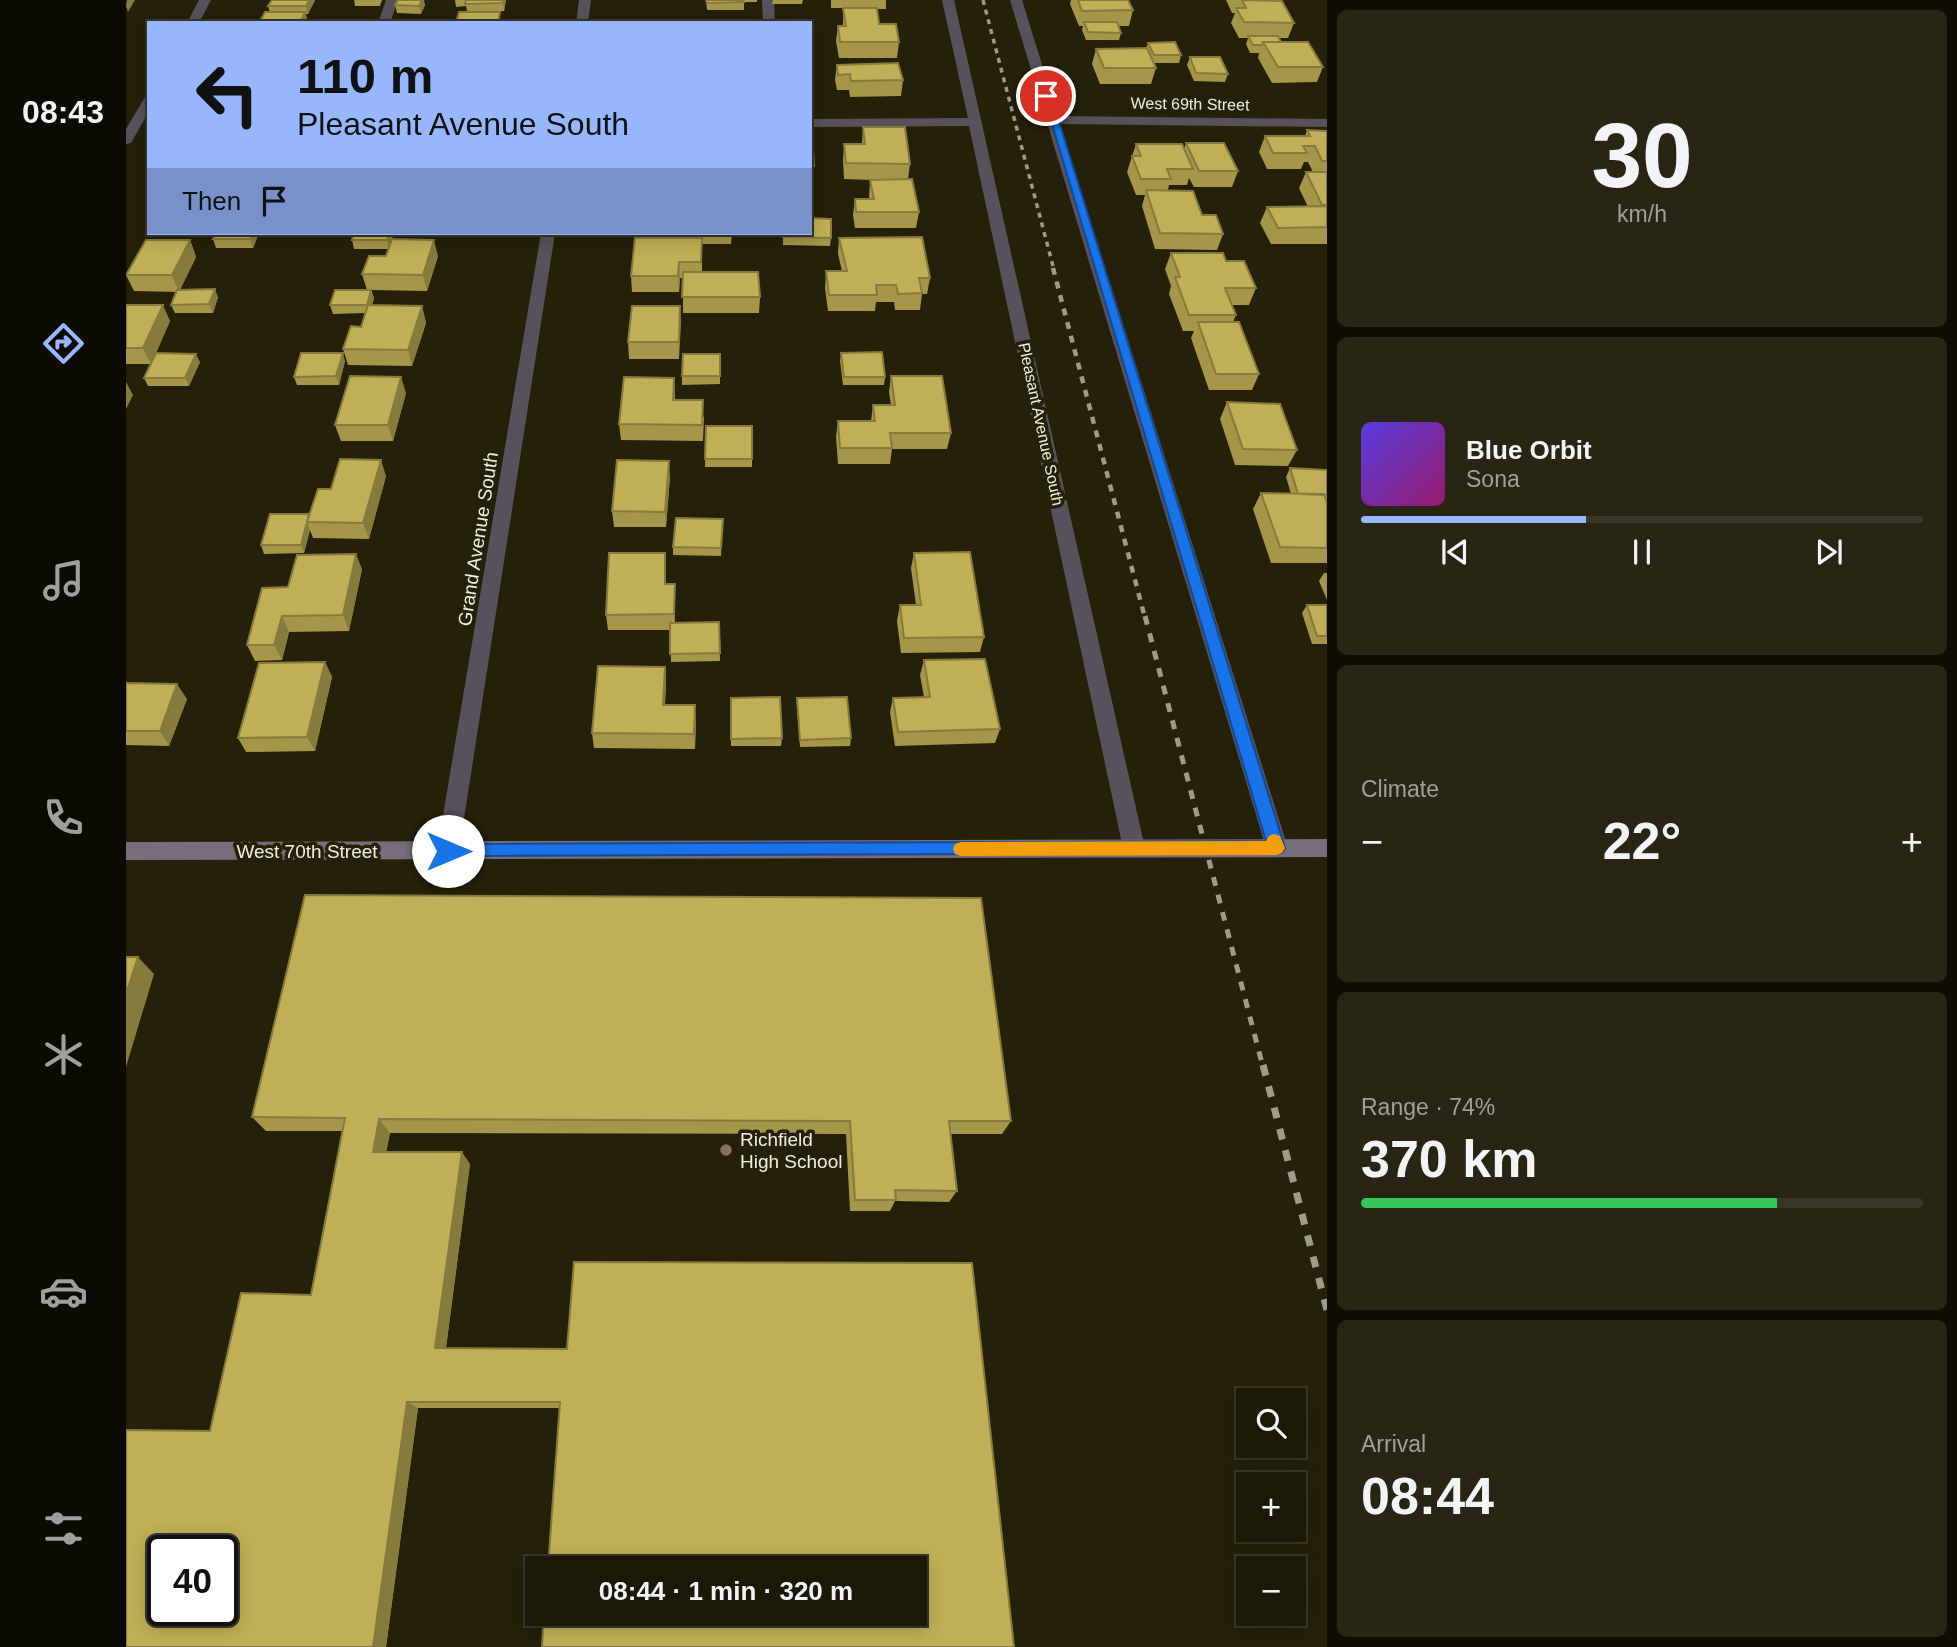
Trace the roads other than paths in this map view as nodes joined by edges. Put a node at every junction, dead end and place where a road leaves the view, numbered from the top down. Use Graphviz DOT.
graph roads {
  1 [pos="205,0"];
  2 [pos="392,0"];
  3 [pos="585,0"];
  4 [pos="768,0"];
  5 [pos="948,0"];
  6 [pos="1016,0"];
  7 [pos="193,21"];
  8 [pos="385,21"];
  9 [pos="582,21"];
  10 [pos="769,21"];
  11 [pos="147,103"];
  12 [pos="1054,120"];
  13 [pos="976,122"];
  14 [pos="812,123"];
  15 [pos="1327,123"];
  16 [pos="130,125"];
  17 [pos="126,140"];
  18 [pos="548,235"];
  19 [pos="1133,848"];
  20 [pos="1276,848"];
  21 [pos="1327,848"];
  22 [pos="126,851"];
  23 [pos="448,851"];
  1 -- 7 [label="street"];
  2 -- 8 [label="street"];
  3 -- 9 [label="street"];
  4 -- 10 [label="street"];
  5 -- 13 [label="street, Pleasant Avenue South"];
  6 -- 12 [label="street"];
  11 -- 16 [label="street"];
  12 -- 15 [label="street, West 69th Street"];
  12 -- 20 [label="street"];
  13 -- 14 [label="street"];
  13 -- 19 [label="street, Pleasant Avenue South"];
  16 -- 17 [label="street"];
  18 -- 23 [label="street, Grand Avenue South"];
  19 -- 20 [label="street, West 70th Street"];
  19 -- 23 [label="street, West 70th Street"];
  20 -- 21 [label="street, West 70th Street"];
  22 -- 23 [label="street, West 70th Street"];
}
